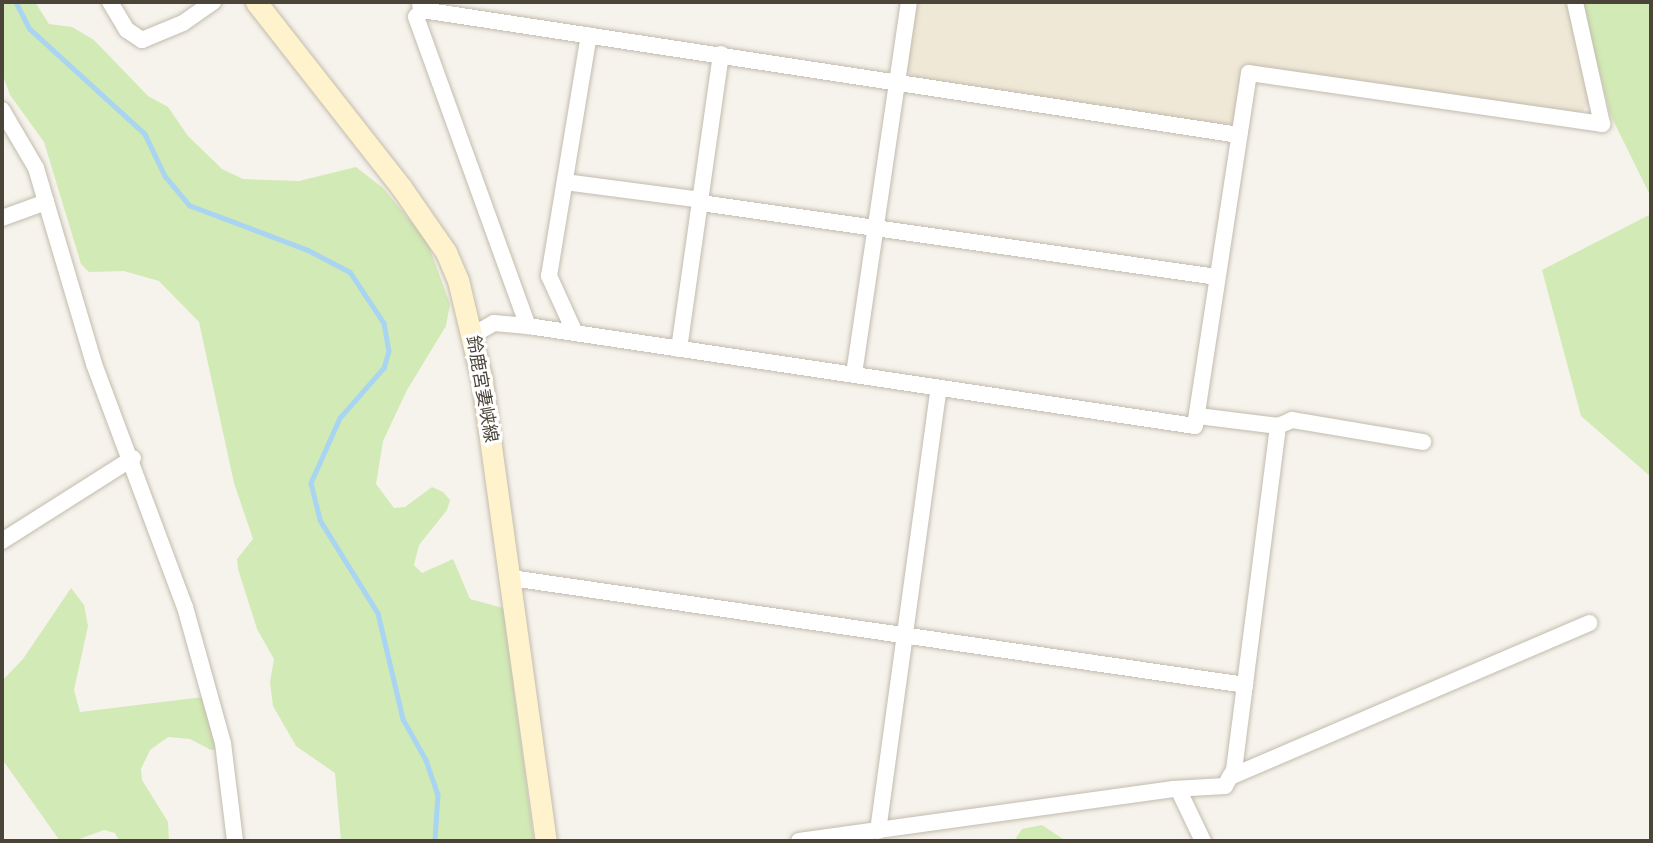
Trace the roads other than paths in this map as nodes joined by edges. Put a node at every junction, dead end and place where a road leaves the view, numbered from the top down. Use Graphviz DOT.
graph roads {
  1 [pos="110,2"];
  2 [pos="213,2"];
  3 [pos="256,2"];
  4 [pos="909,2"];
  5 [pos="1575,2"];
  6 [pos="420,6"];
  7 [pos="589,35"];
  8 [pos="721,54"];
  9 [pos="897,81"];
  10 [pos="2,110"];
  11 [pos="1239,135"];
  12 [pos="565,182"];
  13 [pos="701,201"];
  14 [pos="46,202"];
  15 [pos="2,218"];
  16 [pos="875,228"];
  17 [pos="1217,277"];
  18 [pos="528,326"];
  19 [pos="575,333"];
  20 [pos="473,335"];
  21 [pos="679,349"];
  22 [pos="854,374"];
  23 [pos="939,388"];
  24 [pos="1198,416"];
  25 [pos="1278,426"];
  26 [pos="1423,442"];
  27 [pos="133,458"];
  28 [pos="2,541"];
  29 [pos="511,578"];
  30 [pos="1590,623"];
  31 [pos="906,634"];
  32 [pos="1245,685"];
  33 [pos="1230,776"];
  34 [pos="1179,791"];
  35 [pos="878,831"];
  36 [pos="235,841"];
  37 [pos="546,841"];
  38 [pos="799,841"];
  39 [pos="1203,841"];
  1 -- 2 [label="street"];
  3 -- 20 [label="main road, 鈴鹿宮妻峡線"];
  4 -- 9 [label="street"];
  5 -- 11 [label="street"];
  6 -- 7 [label="street"];
  6 -- 18 [label="street"];
  7 -- 8 [label="street"];
  7 -- 12 [label="street"];
  8 -- 9 [label="street"];
  8 -- 13 [label="street"];
  9 -- 11 [label="street"];
  9 -- 16 [label="street"];
  10 -- 14 [label="street"];
  11 -- 17 [label="street"];
  12 -- 13 [label="street"];
  12 -- 19 [label="street"];
  13 -- 16 [label="street"];
  13 -- 21 [label="street"];
  14 -- 15 [label="street"];
  14 -- 27 [label="street"];
  16 -- 17 [label="street"];
  16 -- 22 [label="street"];
  17 -- 24 [label="street"];
  18 -- 19 [label="street"];
  18 -- 20 [label="street"];
  19 -- 21 [label="street"];
  20 -- 29 [label="main road, 鈴鹿宮妻峡線"];
  21 -- 22 [label="street"];
  22 -- 23 [label="street"];
  23 -- 24 [label="street"];
  23 -- 31 [label="street"];
  24 -- 25 [label="street"];
  25 -- 26 [label="street"];
  25 -- 32 [label="street"];
  27 -- 28 [label="street"];
  27 -- 36 [label="street"];
  29 -- 31 [label="street"];
  29 -- 37 [label="main road, 鈴鹿宮妻峡線"];
  30 -- 33 [label="street"];
  31 -- 32 [label="street"];
  31 -- 35 [label="street"];
  32 -- 33 [label="street"];
  33 -- 34 [label="street"];
  34 -- 35 [label="street"];
  34 -- 39 [label="street"];
  35 -- 38 [label="street"];
}
